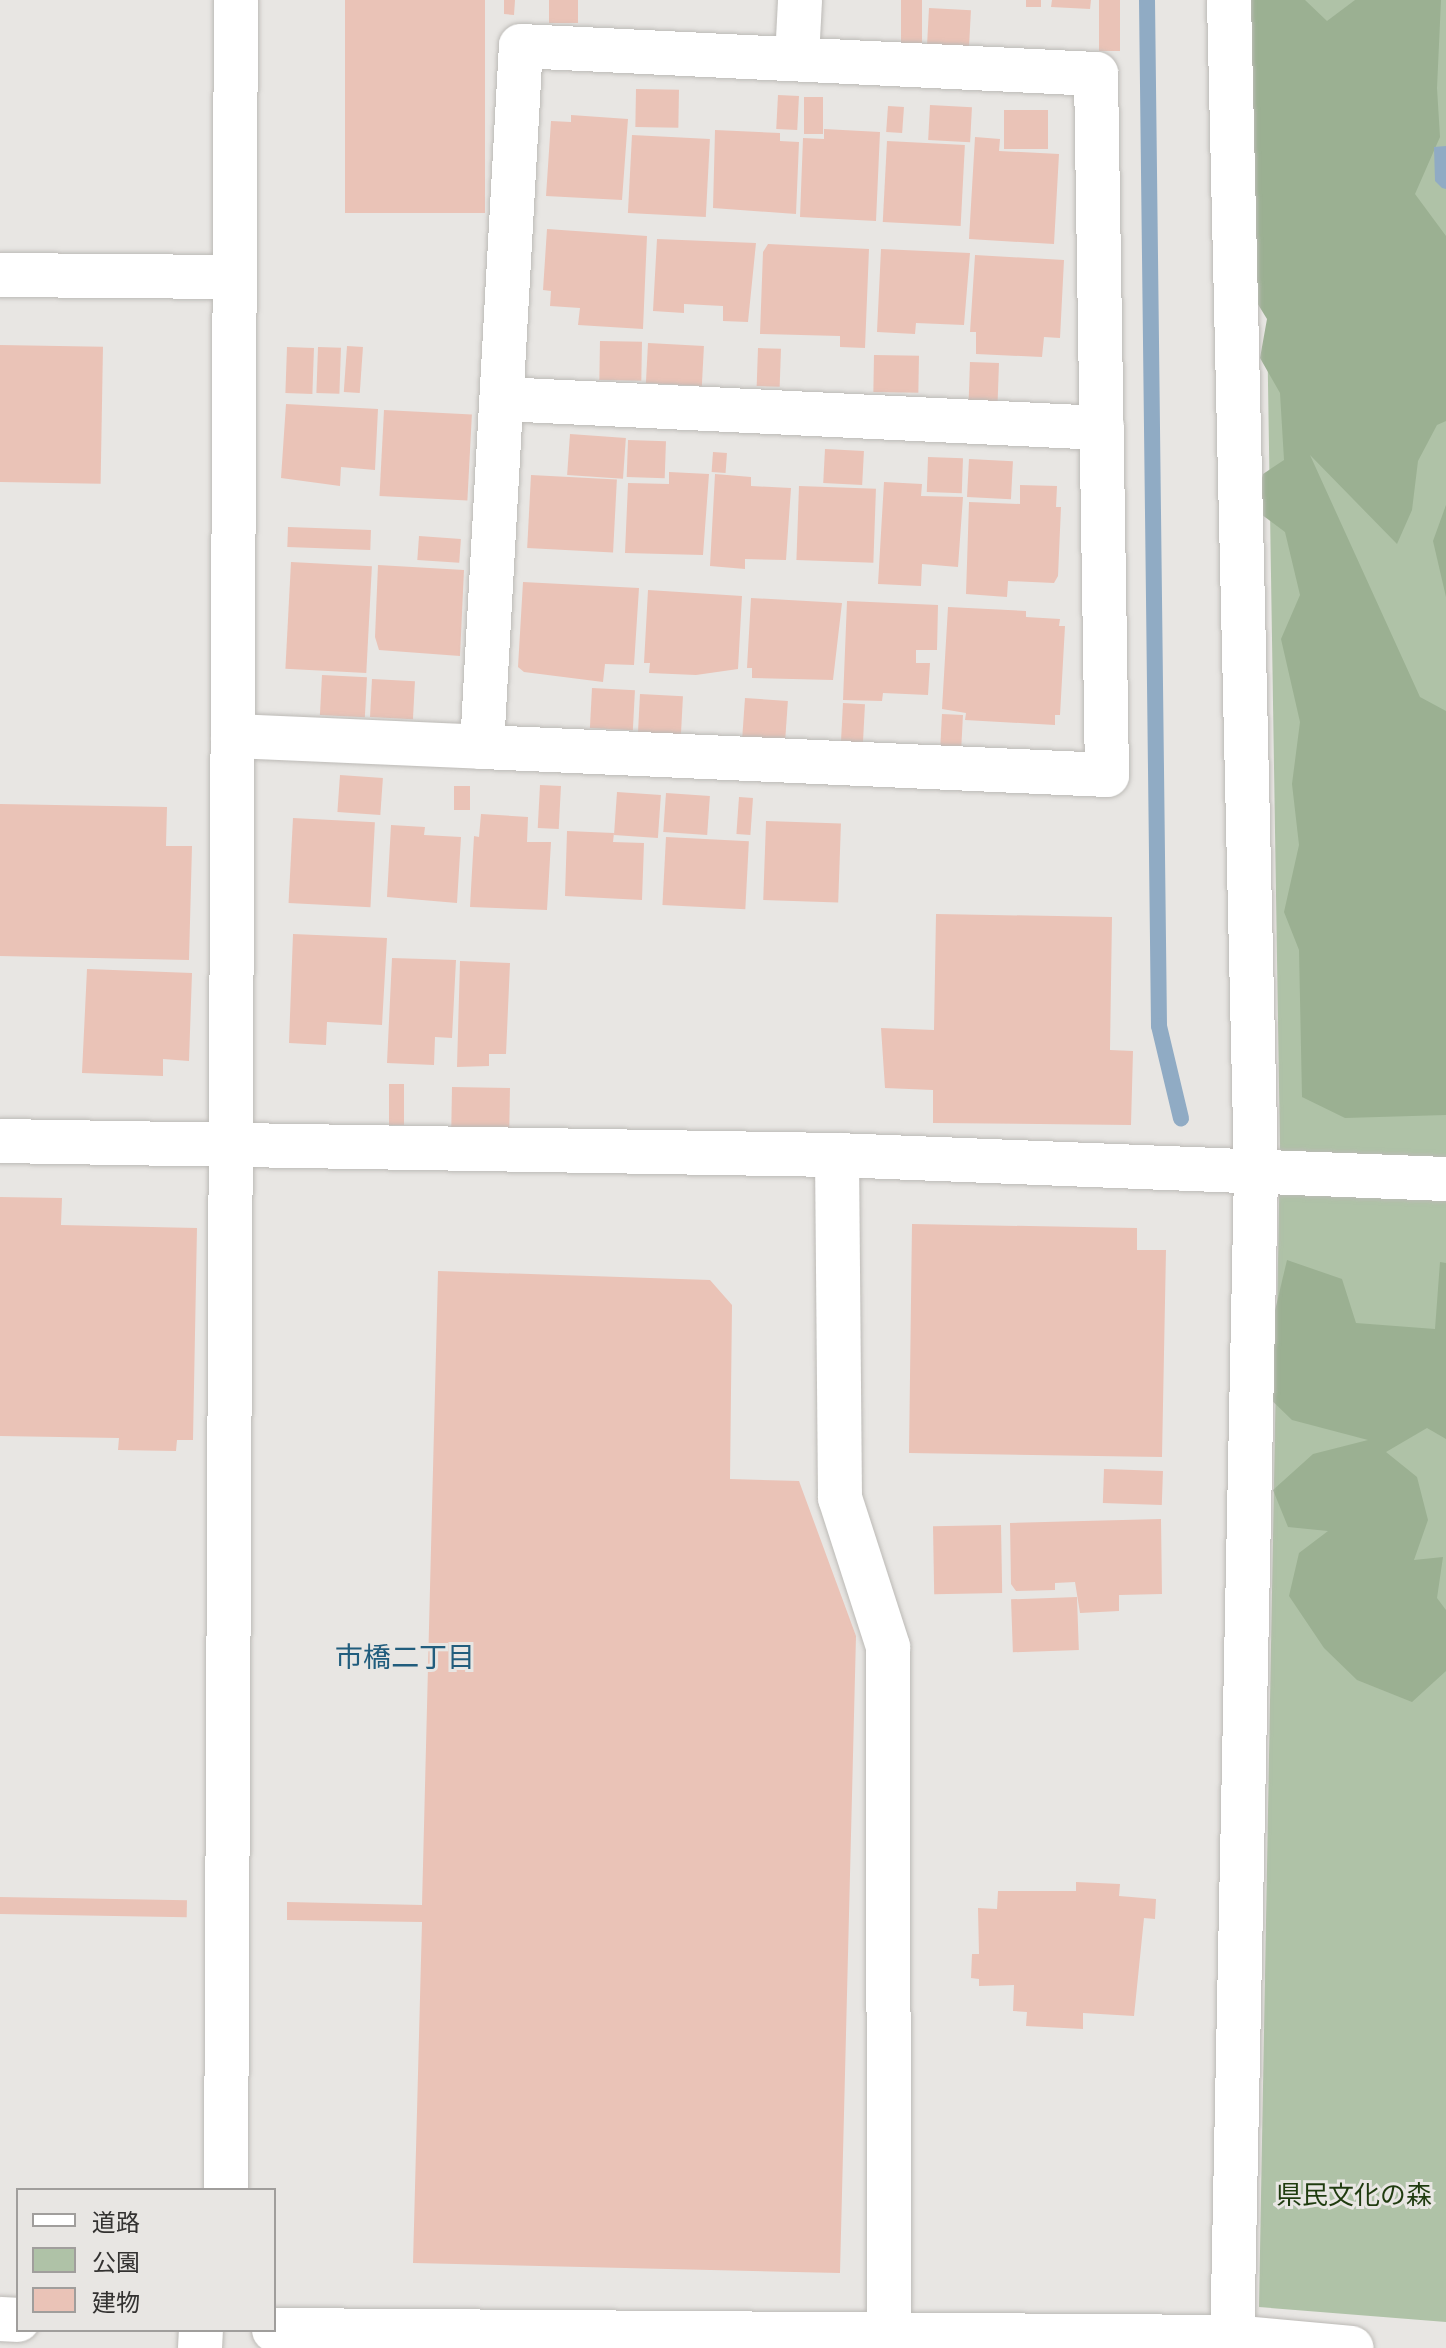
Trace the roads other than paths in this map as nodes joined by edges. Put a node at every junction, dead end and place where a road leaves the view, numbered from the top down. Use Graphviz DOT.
graph roads {
  1 [pos="236,0"];
  2 [pos="800,0"];
  3 [pos="1229,0"];
  4 [pos="797,58"];
  5 [pos="0,275"];
  6 [pos="235,277"];
  7 [pos="502,399"];
  8 [pos="1102,428"];
  9 [pos="233,736"];
  10 [pos="482,747"];
  11 [pos="0,1141"];
  12 [pos="230,1148"];
  13 [pos="837,1155"];
  14 [pos="1256,1175"];
  15 [pos="1446,1179"];
  16 [pos="226,2188"];
  17 [pos="276,2330"];
  18 [pos="890,2342"];
  19 [pos="1231,2343"];
  20 [pos="1352,2348"];
  1 -- 6 [label="street"];
  2 -- 4 [label="street"];
  3 -- 14 [label="street"];
  4 -- 7 [label="street"];
  4 -- 8 [label="street"];
  5 -- 6 [label="street"];
  6 -- 9 [label="street"];
  7 -- 8 [label="street"];
  7 -- 10 [label="street"];
  8 -- 10 [label="street"];
  9 -- 10 [label="street"];
  9 -- 12 [label="street"];
  11 -- 12 [label="street"];
  12 -- 13 [label="street"];
  12 -- 16 [label="street"];
  13 -- 14 [label="street"];
  13 -- 18 [label="street"];
  14 -- 15 [label="street"];
  14 -- 19 [label="street"];
  17 -- 18 [label="street"];
  18 -- 19 [label="street"];
  19 -- 20 [label="street"];
}
